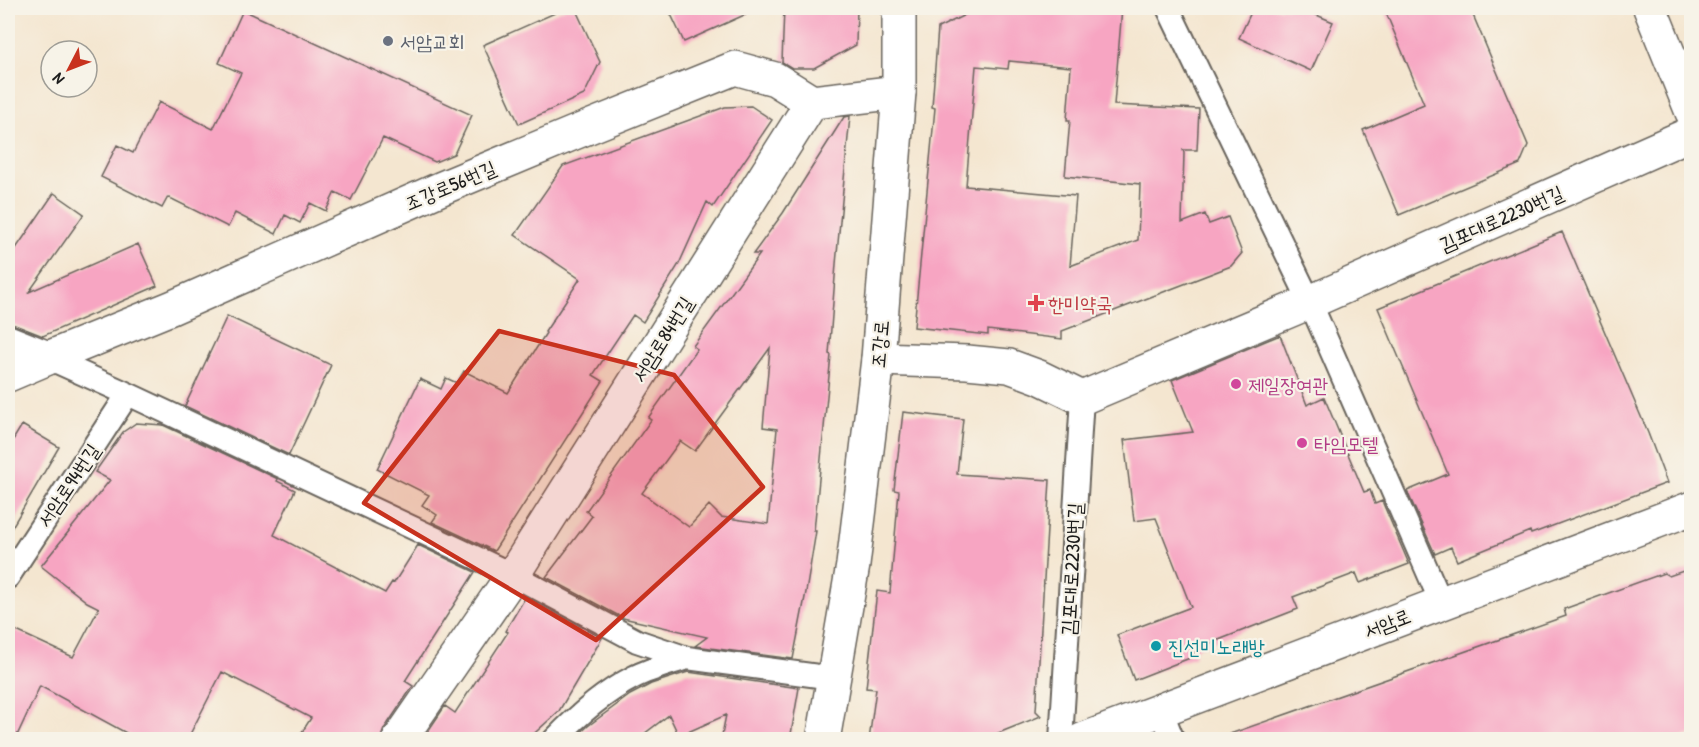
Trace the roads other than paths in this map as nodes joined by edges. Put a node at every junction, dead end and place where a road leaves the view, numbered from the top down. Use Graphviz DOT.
graph roads {
  1 [pos="899,8"];
  2 [pos="1168,8"];
  3 [pos="1650,8"];
  4 [pos="899,92"];
  5 [pos="812,102"];
  6 [pos="1692,112"];
  7 [pos="1692,133"];
  8 [pos="1310,302"];
  9 [pos="8,342"];
  10 [pos="48,358"];
  11 [pos="878,359"];
  12 [pos="8,375"];
  13 [pos="129,394"];
  14 [pos="1082,398"];
  15 [pos="1692,508"];
  16 [pos="513,575"];
  17 [pos="8,577"];
  18 [pos="1441,602"];
  19 [pos="687,658"];
  20 [pos="833,678"];
  21 [pos="1161,710"];
  22 [pos="399,740"];
  23 [pos="554,740"];
  24 [pos="823,740"];
  25 [pos="1061,740"];
  26 [pos="1082,740"];
  27 [pos="1173,740"];
  1 -- 4 [label="street, 조강로"];
  2 -- 8 [label="lane"];
  3 -- 6 [label="street"];
  4 -- 5 [label="street"];
  4 -- 11 [label="street, 조강로"];
  5 -- 10 [label="street, 조강로56번길"];
  5 -- 16 [label="street, 서암로84번길"];
  7 -- 8 [label="street, 김포대로2230번길"];
  8 -- 14 [label="street, 김포대로2230번길"];
  8 -- 18 [label="lane"];
  9 -- 10 [label="street"];
  10 -- 12 [label="street, 조강로56번길"];
  10 -- 13 [label="lane"];
  11 -- 14 [label="street"];
  11 -- 20 [label="street, 조강로"];
  13 -- 16 [label="lane"];
  13 -- 17 [label="lane, 서암로94번길"];
  14 -- 25 [label="lane, 김포대로2230번길"];
  15 -- 18 [label="street, 서암로"];
  16 -- 19 [label="lane"];
  16 -- 22 [label="street, 서암로84번길"];
  18 -- 21 [label="street, 서암로"];
  19 -- 20 [label="lane"];
  19 -- 23 [label="lane"];
  20 -- 24 [label="street, 조강로"];
  21 -- 26 [label="street, 서암로"];
  21 -- 27 [label="lane"];
}
